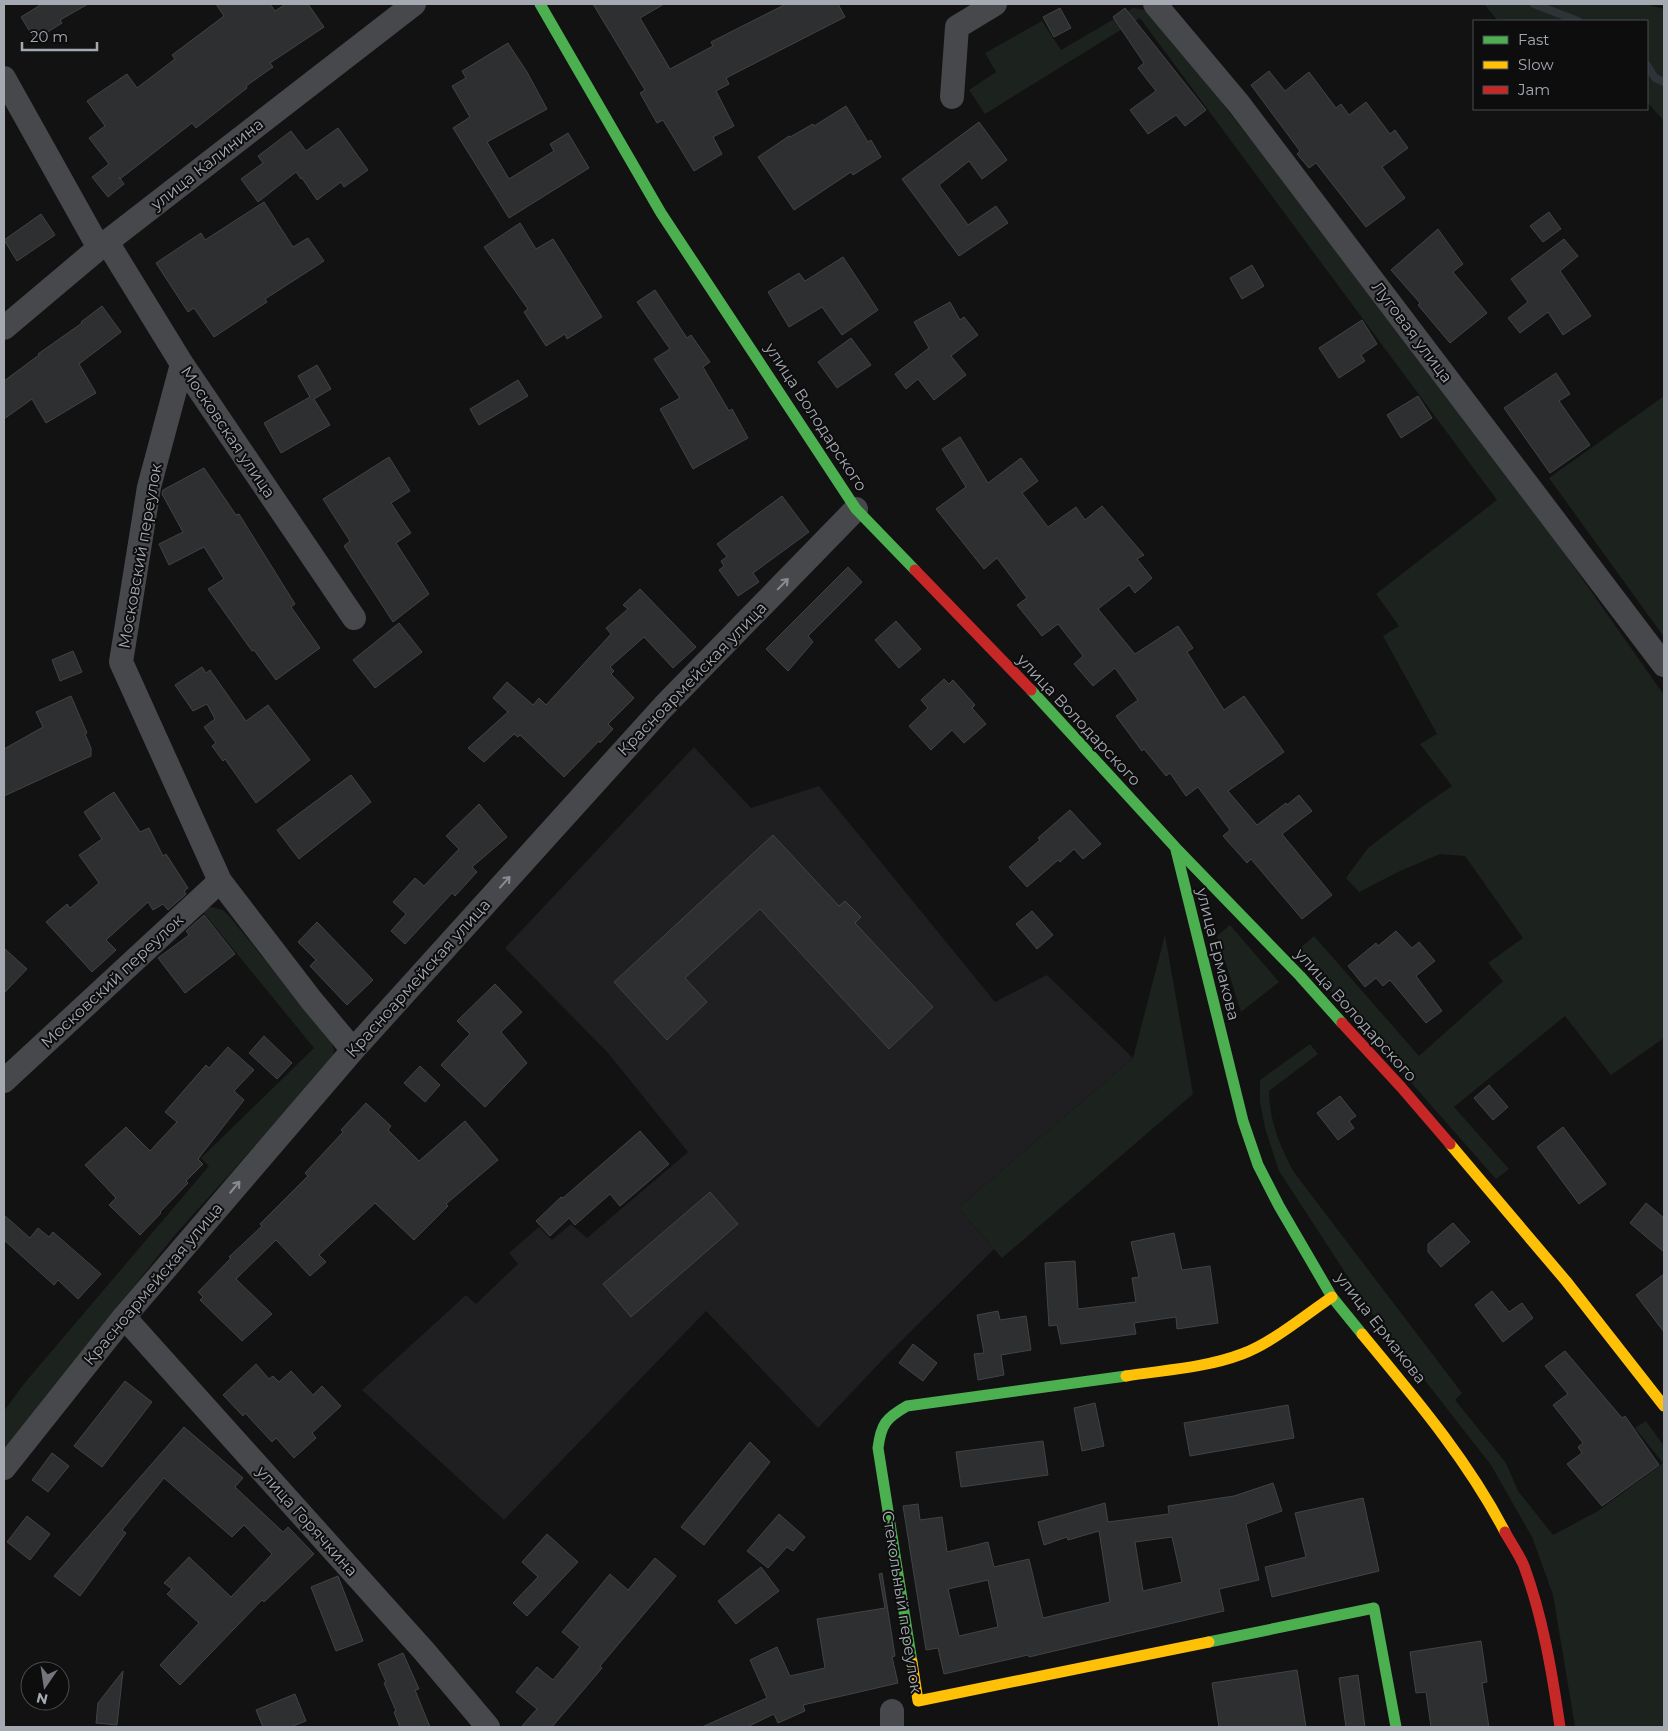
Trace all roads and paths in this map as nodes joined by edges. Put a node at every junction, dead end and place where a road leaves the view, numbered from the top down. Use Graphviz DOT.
graph roads {
  1 [pos="414,4"];
  2 [pos="540,4"];
  3 [pos="995,4"];
  4 [pos="1155,4"];
  5 [pos="4,78"];
  6 [pos="952,97"];
  7 [pos="103,245"];
  8 [pos="4,328"];
  9 [pos="182,364"];
  10 [pos="856,509"];
  11 [pos="354,618"];
  12 [pos="1664,665"];
  13 [pos="1176,848"];
  14 [pos="220,880"];
  15 [pos="353,1050"];
  16 [pos="4,1081"];
  17 [pos="1332,1297"];
  18 [pos="124,1318"];
  19 [pos="1664,1406"];
  20 [pos="4,1468"];
  21 [pos="488,1727"];
  22 [pos="1396,1727"];
  23 [pos="1560,1727"];
  1 -- 7 [label="street, улица Калинина"];
  2 -- 10 [label="street, улица Володарского"];
  3 -- 6 [label="street"];
  4 -- 12 [label="street, Луговая улица"];
  5 -- 7 [label="street, Московская улица"];
  7 -- 8 [label="street, улица Калинина"];
  7 -- 9 [label="street, Московская улица"];
  9 -- 11 [label="street, Московская улица"];
  9 -- 14 [label="street, Московский переулок"];
  10 -- 13 [label="street, улица Володарского"];
  15 -- 10 [label="street, Красноармейская улица, one-way"];
  13 -- 17 [label="street, улица Ермакова"];
  13 -- 19 [label="street, улица Володарского"];
  14 -- 15 [label="street, Московский переулок"];
  14 -- 16 [label="street, Московский переулок"];
  18 -- 15 [label="street, Красноармейская улица, one-way"];
  17 -- 22 [label="street, Стекольный переулок"];
  17 -- 23 [label="street, улица Ермакова"];
  18 -- 20 [label="street, Красноармейская улица"];
  18 -- 21 [label="street, улица Горячкина"];
}
